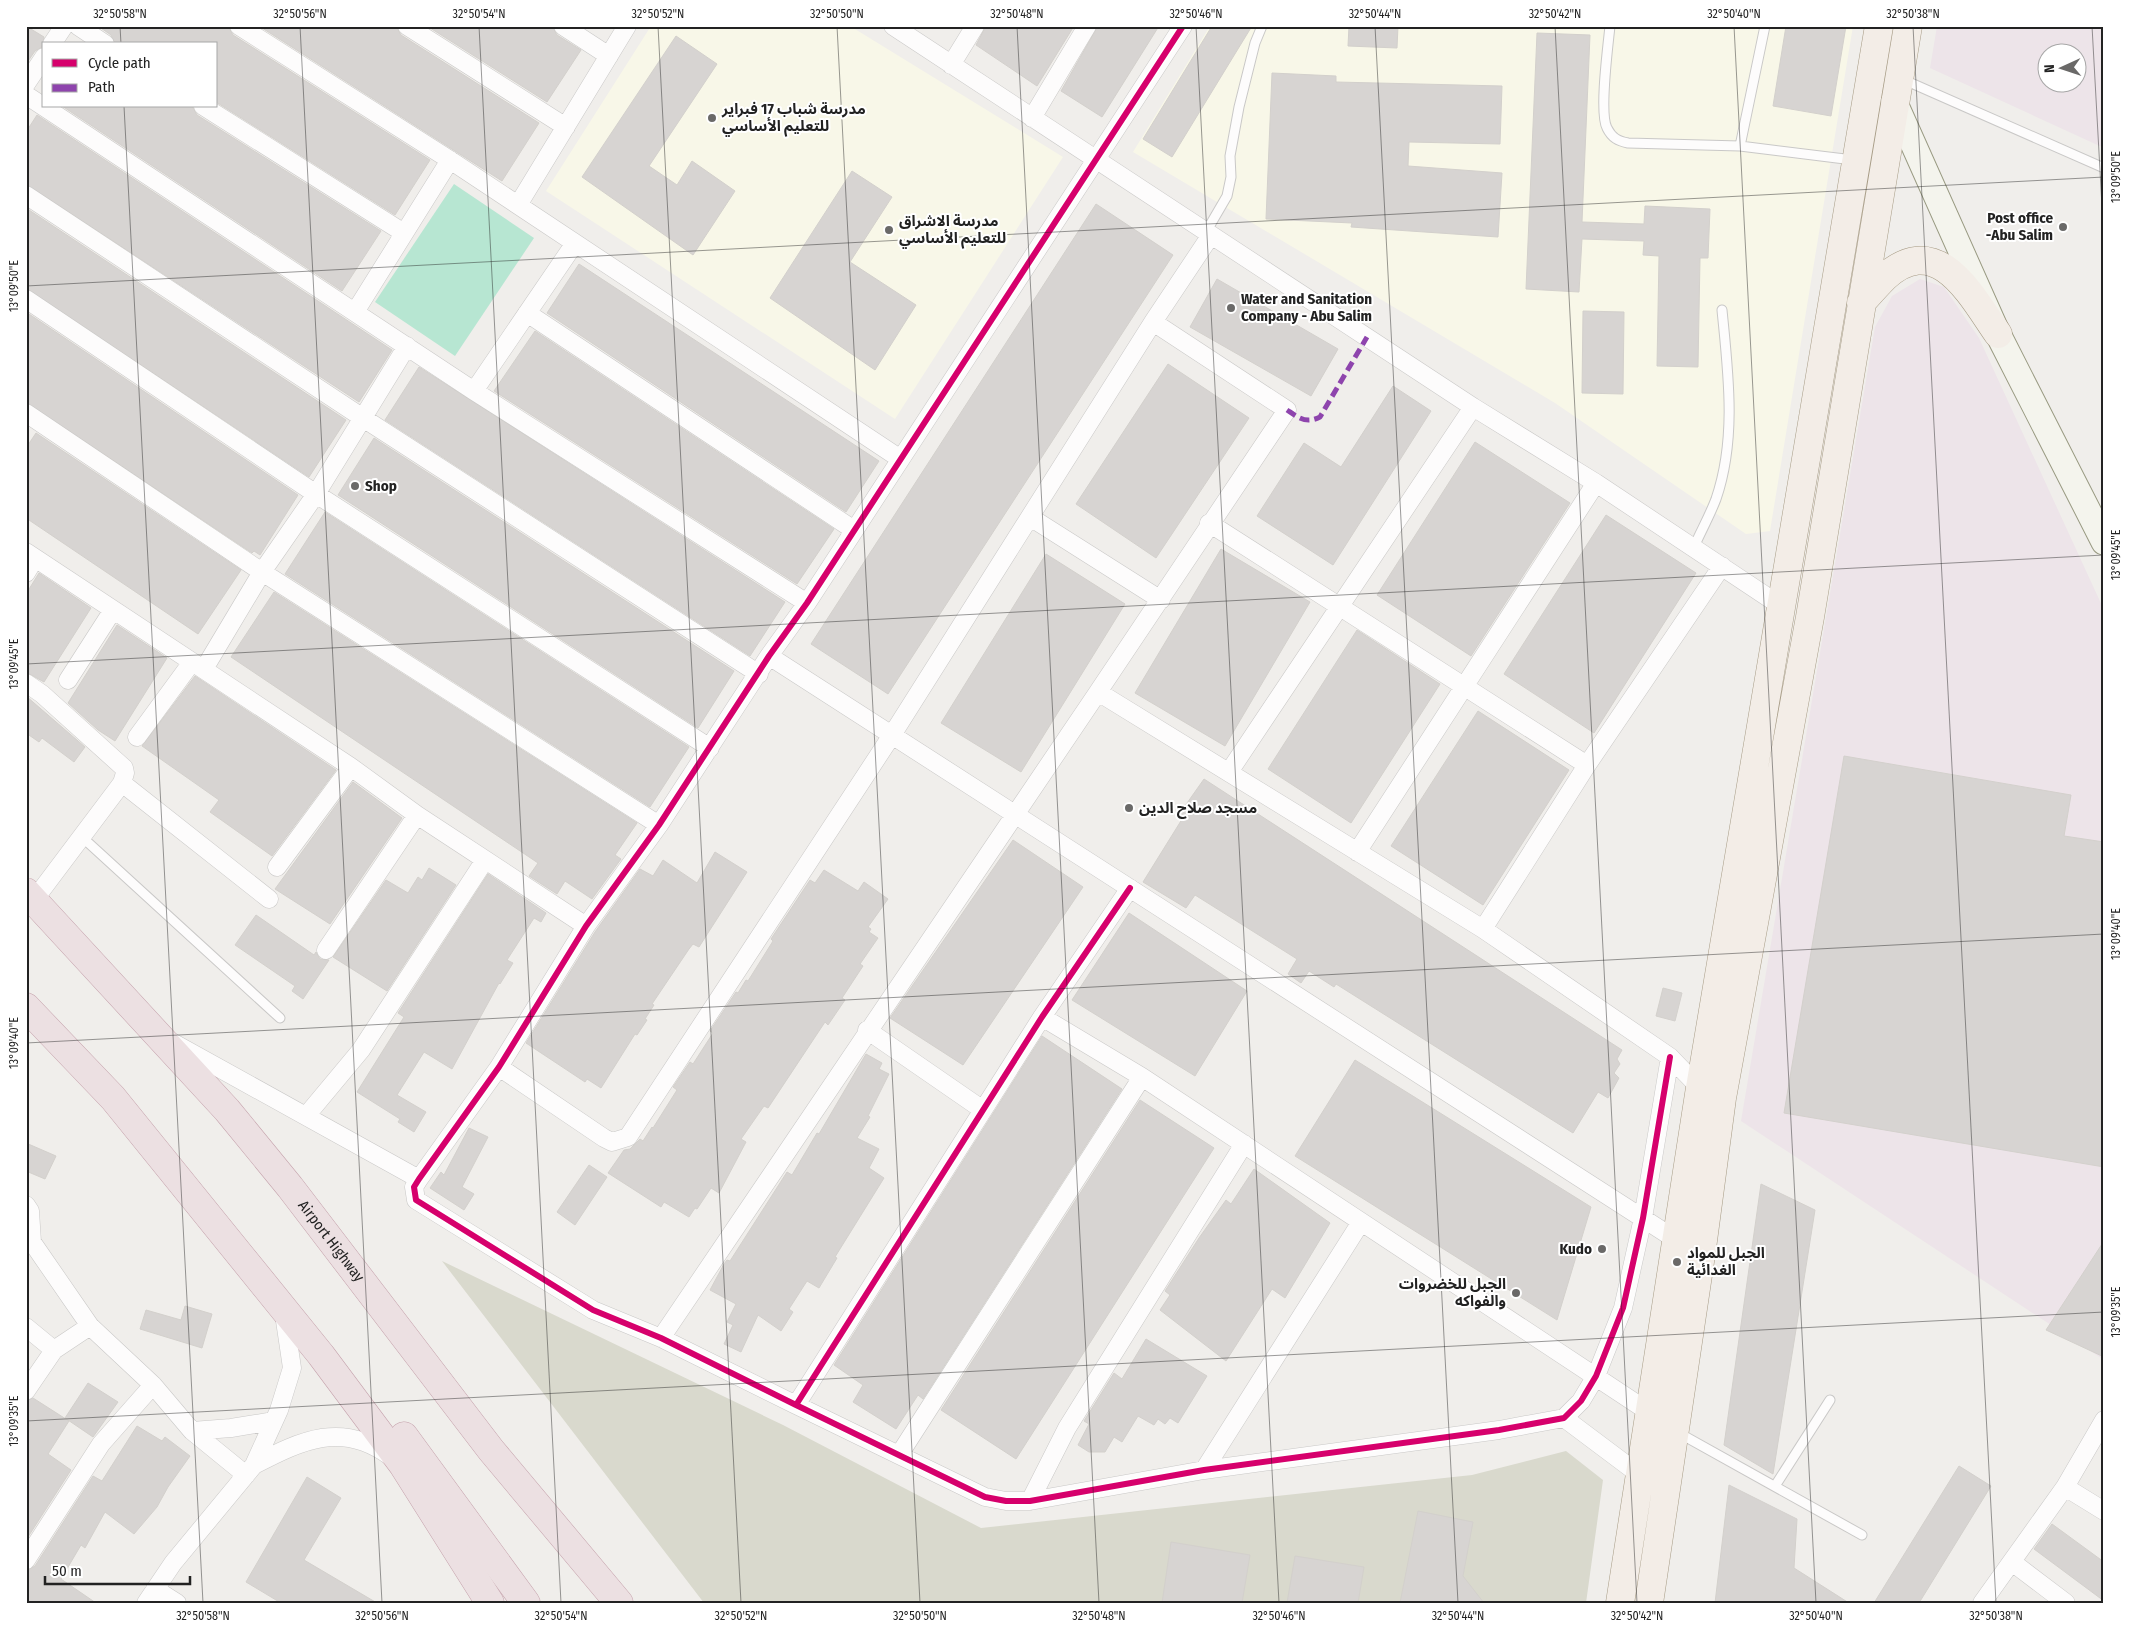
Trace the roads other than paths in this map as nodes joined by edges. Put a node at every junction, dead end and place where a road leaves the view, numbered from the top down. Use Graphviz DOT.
graph roads {
  1 [pos="64,26"];
  2 [pos="78,26"];
  3 [pos="239,26"];
  4 [pos="407,26"];
  5 [pos="563,26"];
  6 [pos="627,26"];
  7 [pos="893,26"];
  8 [pos="975,26"];
  9 [pos="1087,26"];
  10 [pos="1182,26"];
  11 [pos="1262,26"];
  12 [pos="1610,26"];
  13 [pos="1765,26"];
  14 [pos="1879,26"];
  15 [pos="1908,26"];
  16 [pos="53,42"];
  17 [pos="102,42"];
  18 [pos="609,56"];
  19 [pos="42,60"];
  20 [pos="950,65"];
  21 [pos="26,84"];
  22 [pos="1897,89"];
  23 [pos="26,95"];
  24 [pos="42,106"];
  25 [pos="46,108"];
  26 [pos="206,108"];
  27 [pos="1032,118"];
  28 [pos="566,127"];
  29 [pos="1740,146"];
  30 [pos="450,160"];
  31 [pos="1096,160"];
  32 [pos="1856,161"];
  33 [pos="2104,168"];
  34 [pos="26,195"];
  35 [pos="518,205"];
  36 [pos="404,233"];
  37 [pos="1208,234"];
  38 [pos="574,243"];
  39 [pos="26,299"];
  40 [pos="1861,303"];
  41 [pos="1722,310"];
  42 [pos="355,312"];
  43 [pos="527,313"];
  44 [pos="1153,322"];
  45 [pos="1998,334"];
  46 [pos="407,346"];
  47 [pos="474,391"];
  48 [pos="1472,407"];
  49 [pos="28,417"];
  50 [pos="363,418"];
  51 [pos="900,458"];
  52 [pos="1596,482"];
  53 [pos="316,494"];
  54 [pos="1030,517"];
  55 [pos="1210,523"];
  56 [pos="854,530"];
  57 [pos="2104,542"];
  58 [pos="1694,547"];
  59 [pos="29,561"];
  60 [pos="1722,566"];
  61 [pos="262,572"];
  62 [pos="1161,600"];
  63 [pos="807,603"];
  64 [pos="1339,606"];
  65 [pos="1782,606"];
  66 [pos="113,610"];
  67 [pos="769,656"];
  68 [pos="198,666"];
  69 [pos="760,674"];
  70 [pos="68,680"];
  71 [pos="26,683"];
  72 [pos="1466,687"];
  73 [pos="1098,692"];
  74 [pos="892,735"];
  75 [pos="137,738"];
  76 [pos="710,748"];
  77 [pos="1588,765"];
  78 [pos="351,767"];
  79 [pos="1229,772"];
  80 [pos="122,783"];
  81 [pos="1016,814"];
  82 [pos="417,815"];
  83 [pos="659,825"];
  84 [pos="82,837"];
  85 [pos="1357,852"];
  86 [pos="485,860"];
  87 [pos="277,867"];
  88 [pos="1130,888"];
  89 [pos="30,896"];
  90 [pos="269,900"];
  91 [pos="586,926"];
  92 [pos="1483,929"];
  93 [pos="326,950"];
  94 [pos="26,1007"];
  95 [pos="280,1018"];
  96 [pos="1042,1018"];
  97 [pos="868,1030"];
  98 [pos="156,1033"];
  99 [pos="1670,1057"];
  100 [pos="499,1067"];
  101 [pos="1142,1077"];
  102 [pos="1711,1093"];
  103 [pos="113,1098"];
  104 [pos="983,1110"];
  105 [pos="306,1116"];
  106 [pos="1244,1144"];
  107 [pos="419,1179"];
  108 [pos="26,1205"];
  109 [pos="1644,1218"];
  110 [pos="1361,1222"];
  111 [pos="1675,1239"];
  112 [pos="29,1245"];
  113 [pos="284,1311"];
  114 [pos="90,1326"];
  115 [pos="26,1327"];
  116 [pos="661,1338"];
  117 [pos="54,1350"];
  118 [pos="1596,1376"];
  119 [pos="153,1385"];
  120 [pos="26,1391"];
  121 [pos="1830,1400"];
  122 [pos="796,1405"];
  123 [pos="1649,1412"];
  124 [pos="1564,1418"];
  125 [pos="2104,1420"];
  126 [pos="274,1421"];
  127 [pos="1675,1430"];
  128 [pos="192,1431"];
  129 [pos="491,1450"];
  130 [pos="899,1454"];
  131 [pos="403,1465"];
  132 [pos="250,1470"];
  133 [pos="1204,1470"];
  134 [pos="1640,1475"];
  135 [pos="1775,1486"];
  136 [pos="2066,1487"];
  137 [pos="1030,1500"];
  138 [pos="2104,1511"];
  139 [pos="1862,1535"];
  140 [pos="26,1560"];
  141 [pos="2012,1562"];
  142 [pos="150,1596"];
  143 [pos="1653,1601"];
  144 [pos="177,1603"];
  145 [pos="490,1603"];
  146 [pos="526,1603"];
  147 [pos="596,1603"];
  148 [pos="619,1603"];
  149 [pos="1620,1603"];
  150 [pos="1982,1603"];
  151 [pos="2066,1603"];
  1 -- 16 [label="street"];
  2 -- 17 [label="street"];
  3 -- 30 [label="street"];
  4 -- 28 [label="street"];
  5 -- 18 [label="street"];
  6 -- 18 [label="street"];
  7 -- 20 [label="street"];
  8 -- 20 [label="street"];
  9 -- 27 [label="street"];
  10 -- 31 [label="street"];
  11 -- 37 [label="lane"];
  12 -- 29 [label="lane"];
  13 -- 29 [label="lane"];
  14 -- 32 [label="main road"];
  15 -- 22 [label="main road"];
  18 -- 28 [label="street"];
  19 -- 21 [label="street"];
  20 -- 27 [label="street"];
  22 -- 33 [label="lane"];
  22 -- 40 [label="main road"];
  22 -- 45 [label="main road"];
  23 -- 24 [label="street"];
  25 -- 42 [label="street"];
  26 -- 36 [label="street"];
  27 -- 31 [label="street"];
  28 -- 35 [label="street"];
  29 -- 32 [label="lane"];
  30 -- 35 [label="street"];
  30 -- 36 [label="street"];
  31 -- 37 [label="street"];
  31 -- 51 [label="street"];
  32 -- 65 [label="main road"];
  34 -- 50 [label="street"];
  35 -- 38 [label="street"];
  36 -- 42 [label="street"];
  37 -- 44 [label="street"];
  37 -- 48 [label="street"];
  38 -- 43 [label="street"];
  38 -- 51 [label="street"];
  39 -- 53 [label="street"];
  40 -- 45 [label="main road"];
  40 -- 102 [label="main road"];
  41 -- 58 [label="lane"];
  42 -- 46 [label="street"];
  43 -- 47 [label="street"];
  43 -- 56 [label="street"];
  44 -- 54 [label="street"];
  44 -- 55 [label="street"];
  45 -- 57 [label="main road"];
  46 -- 47 [label="street"];
  46 -- 50 [label="street"];
  47 -- 63 [label="street"];
  48 -- 52 [label="street"];
  48 -- 64 [label="street"];
  49 -- 61 [label="street"];
  50 -- 53 [label="street"];
  50 -- 69 [label="street"];
  51 -- 56 [label="street"];
  52 -- 58 [label="street"];
  52 -- 72 [label="street"];
  53 -- 61 [label="street"];
  53 -- 76 [label="street"];
  54 -- 62 [label="street"];
  54 -- 74 [label="street"];
  55 -- 62 [label="street"];
  55 -- 64 [label="street"];
  56 -- 63 [label="street"];
  58 -- 60 [label="street"];
  59 -- 66 [label="street"];
  60 -- 65 [label="street"];
  60 -- 77 [label="street"];
  61 -- 68 [label="street"];
  61 -- 83 [label="street"];
  62 -- 73 [label="street"];
  63 -- 67 [label="street"];
  64 -- 72 [label="street"];
  64 -- 79 [label="street"];
  65 -- 102 [label="main road"];
  66 -- 68 [label="street"];
  66 -- 70 [label="street"];
  67 -- 69 [label="street"];
  67 -- 74 [label="street"];
  68 -- 75 [label="street"];
  68 -- 78 [label="street"];
  69 -- 76 [label="street"];
  71 -- 80 [label="street"];
  72 -- 77 [label="street"];
  72 -- 85 [label="street"];
  73 -- 79 [label="street"];
  73 -- 81 [label="street"];
  74 -- 81 [label="street"];
  74 -- 100 [label="street"];
  76 -- 83 [label="street"];
  77 -- 92 [label="street"];
  78 -- 82 [label="street"];
  78 -- 87 [label="street"];
  79 -- 85 [label="street"];
  80 -- 84 [label="street"];
  80 -- 90 [label="street"];
  81 -- 88 [label="street"];
  81 -- 97 [label="street"];
  82 -- 86 [label="street"];
  82 -- 93 [label="street"];
  83 -- 91 [label="street"];
  84 -- 89 [label="street"];
  84 -- 95 [label="lane"];
  85 -- 92 [label="street"];
  86 -- 91 [label="street"];
  86 -- 105 [label="street"];
  88 -- 96 [label="street"];
  88 -- 109 [label="street"];
  89 -- 98 [label="highway, Airport Highway"];
  91 -- 100 [label="street"];
  92 -- 99 [label="street"];
  94 -- 103 [label="highway"];
  96 -- 101 [label="street"];
  96 -- 104 [label="street"];
  97 -- 104 [label="street"];
  97 -- 116 [label="street"];
  98 -- 105 [label="street"];
  98 -- 129 [label="highway, Airport Highway"];
  99 -- 102 [label="street"];
  99 -- 109 [label="street"];
  100 -- 107 [label="street"];
  101 -- 106 [label="street"];
  101 -- 130 [label="street"];
  102 -- 111 [label="main road"];
  102 -- 127 [label="main road"];
  103 -- 113 [label="highway"];
  103 -- 146 [label="highway"];
  104 -- 122 [label="street"];
  105 -- 107 [label="street"];
  106 -- 110 [label="street"];
  106 -- 137 [label="street"];
  107 -- 116 [label="street"];
  108 -- 112 [label="street"];
  109 -- 111 [label="street"];
  109 -- 118 [label="street"];
  110 -- 118 [label="street"];
  110 -- 133 [label="street"];
  111 -- 123 [label="main road"];
  112 -- 114 [label="street"];
  113 -- 126 [label="street"];
  113 -- 131 [label="highway"];
  114 -- 117 [label="street"];
  114 -- 119 [label="street"];
  115 -- 117 [label="street"];
  116 -- 122 [label="street"];
  117 -- 120 [label="street"];
  118 -- 123 [label="street"];
  118 -- 124 [label="street"];
  119 -- 128 [label="street"];
  119 -- 140 [label="street"];
  121 -- 135 [label="lane"];
  122 -- 130 [label="street"];
  123 -- 134 [label="main road"];
  124 -- 133 [label="street"];
  124 -- 134 [label="street"];
  125 -- 136 [label="street"];
  126 -- 128 [label="street"];
  126 -- 132 [label="street"];
  127 -- 135 [label="lane"];
  127 -- 143 [label="main road"];
  128 -- 132 [label="street"];
  129 -- 147 [label="highway"];
  129 -- 148 [label="highway, Airport Highway"];
  130 -- 137 [label="street"];
  131 -- 132 [label="street"];
  131 -- 145 [label="highway"];
  132 -- 142 [label="street"];
  133 -- 137 [label="street"];
  134 -- 149 [label="main road"];
  135 -- 139 [label="lane"];
  136 -- 138 [label="street"];
  136 -- 141 [label="street"];
  141 -- 150 [label="street"];
  141 -- 151 [label="street"];
  142 -- 144 [label="street"];
}
